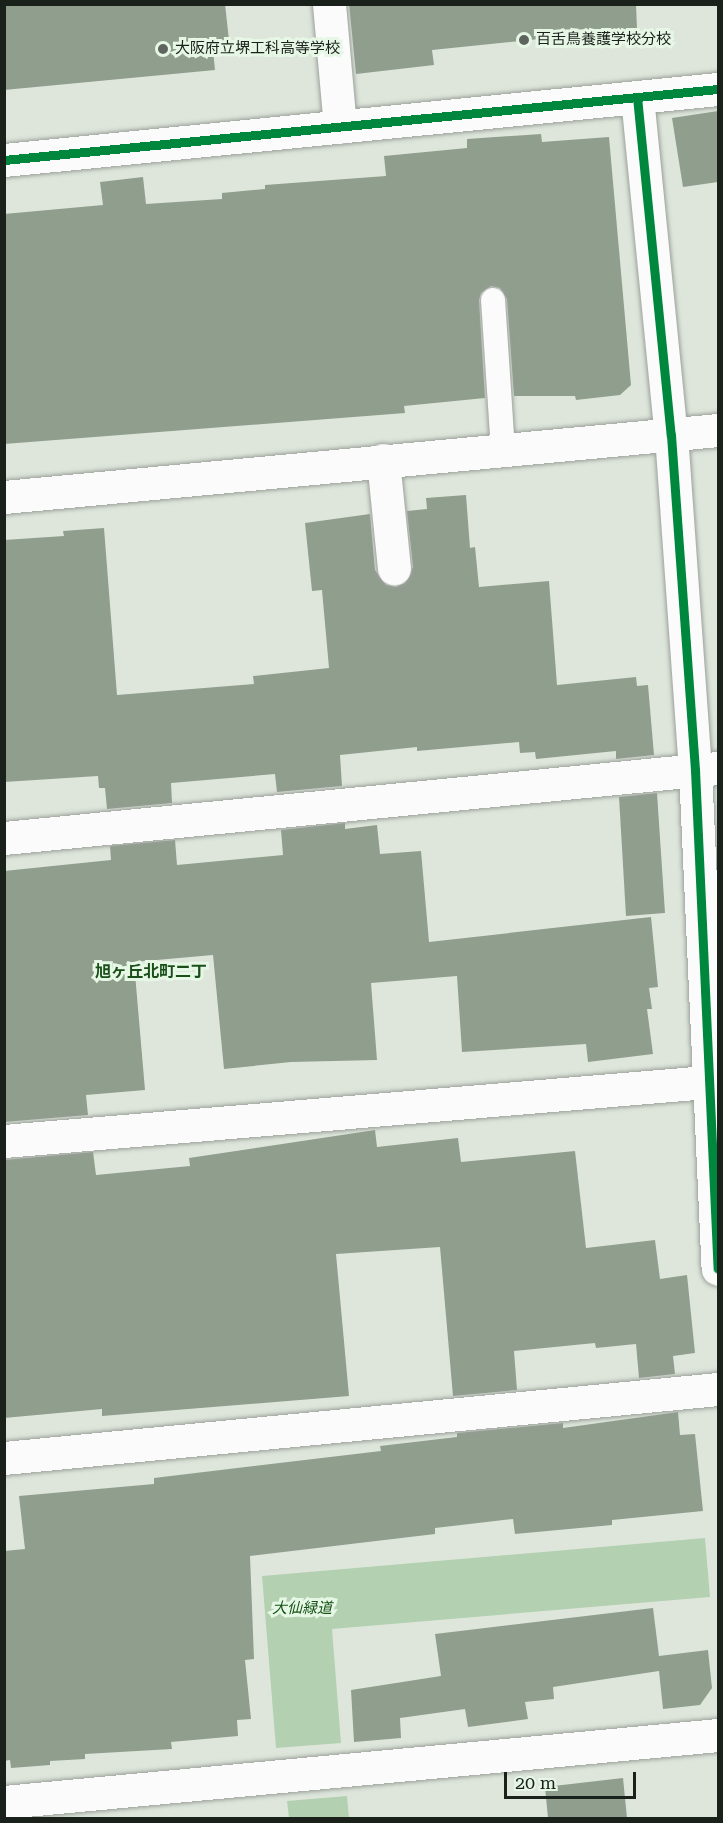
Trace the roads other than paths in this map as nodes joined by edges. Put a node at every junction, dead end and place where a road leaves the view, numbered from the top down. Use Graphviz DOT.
graph roads {
  1 [pos="329,4"];
  2 [pos="718,89"];
  3 [pos="637,98"];
  4 [pos="340,127"];
  5 [pos="4,160"];
  6 [pos="493,300"];
  7 [pos="718,430"];
  8 [pos="671,435"];
  9 [pos="504,450"];
  10 [pos="383,460"];
  11 [pos="4,497"];
  12 [pos="393,568"];
  13 [pos="707,769"];
  14 [pos="4,838"];
  15 [pos="714,1081"];
  16 [pos="4,1142"];
  17 [pos="718,1268"];
  18 [pos="718,1389"];
  19 [pos="4,1458"];
  20 [pos="718,1735"];
  21 [pos="4,1802"];
  1 -- 4 [label="street"];
  2 -- 3 [label="street"];
  3 -- 4 [label="street"];
  3 -- 8 [label="street"];
  4 -- 5 [label="street"];
  6 -- 9 [label="lane"];
  7 -- 8 [label="street"];
  8 -- 9 [label="street"];
  8 -- 13 [label="street"];
  9 -- 10 [label="street"];
  10 -- 11 [label="street"];
  10 -- 12 [label="street"];
  13 -- 14 [label="street"];
  13 -- 15 [label="street"];
  15 -- 16 [label="street"];
  15 -- 17 [label="street"];
  18 -- 19 [label="street"];
  20 -- 21 [label="street"];
}
